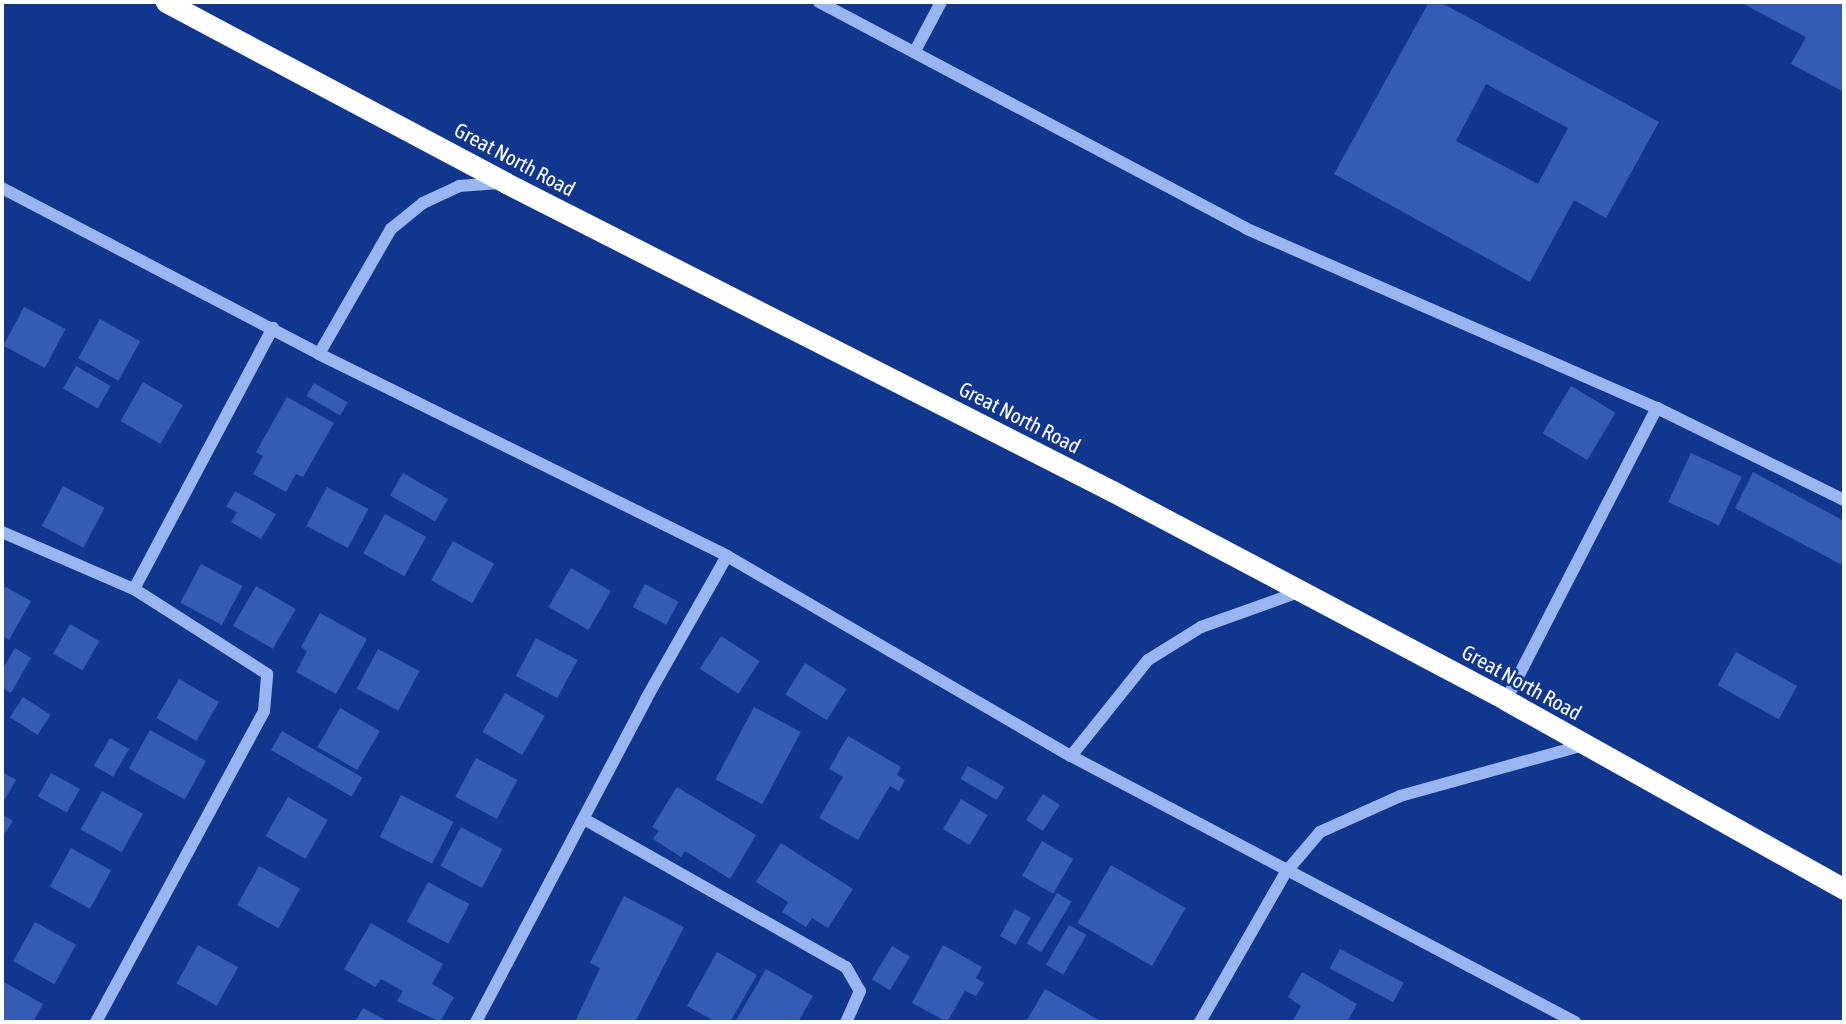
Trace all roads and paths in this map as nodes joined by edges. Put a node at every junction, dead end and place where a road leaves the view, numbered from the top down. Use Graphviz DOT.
graph roads {
  1 [pos="166,2"];
  2 [pos="819,2"];
  3 [pos="941,2"];
  4 [pos="191,8"];
  5 [pos="915,51"];
  6 [pos="506,183"];
  7 [pos="2,188"];
  8 [pos="273,328"];
  9 [pos="319,354"];
  10 [pos="1657,408"];
  11 [pos="1844,500"];
  12 [pos="2,532"];
  13 [pos="727,556"];
  14 [pos="134,589"];
  15 [pos="1299,592"];
  16 [pos="1506,700"];
  17 [pos="1585,745"];
  18 [pos="1071,756"];
  19 [pos="584,819"];
  20 [pos="1286,872"];
  21 [pos="1844,889"];
  22 [pos="96,1022"];
  23 [pos="476,1022"];
  24 [pos="846,1022"];
  25 [pos="1200,1022"];
  26 [pos="1575,1022"];
  1 -- 4 [label="highway, Great North Road"];
  2 -- 5 [label="street"];
  3 -- 5 [label="street"];
  4 -- 6 [label="highway, Great North Road"];
  5 -- 10 [label="street"];
  6 -- 9 [label="street"];
  6 -- 15 [label="highway, Great North Road"];
  7 -- 8 [label="street"];
  8 -- 9 [label="street"];
  8 -- 14 [label="street"];
  9 -- 13 [label="street"];
  10 -- 11 [label="street"];
  10 -- 16 [label="street"];
  12 -- 14 [label="street"];
  13 -- 18 [label="street"];
  13 -- 19 [label="street"];
  14 -- 22 [label="street"];
  15 -- 16 [label="highway, Great North Road"];
  15 -- 18 [label="street"];
  16 -- 17 [label="highway, Great North Road"];
  17 -- 20 [label="street"];
  17 -- 21 [label="highway, Great North Road"];
  18 -- 20 [label="street"];
  19 -- 23 [label="street"];
  19 -- 24 [label="street"];
  20 -- 25 [label="street"];
  20 -- 26 [label="street"];
}
